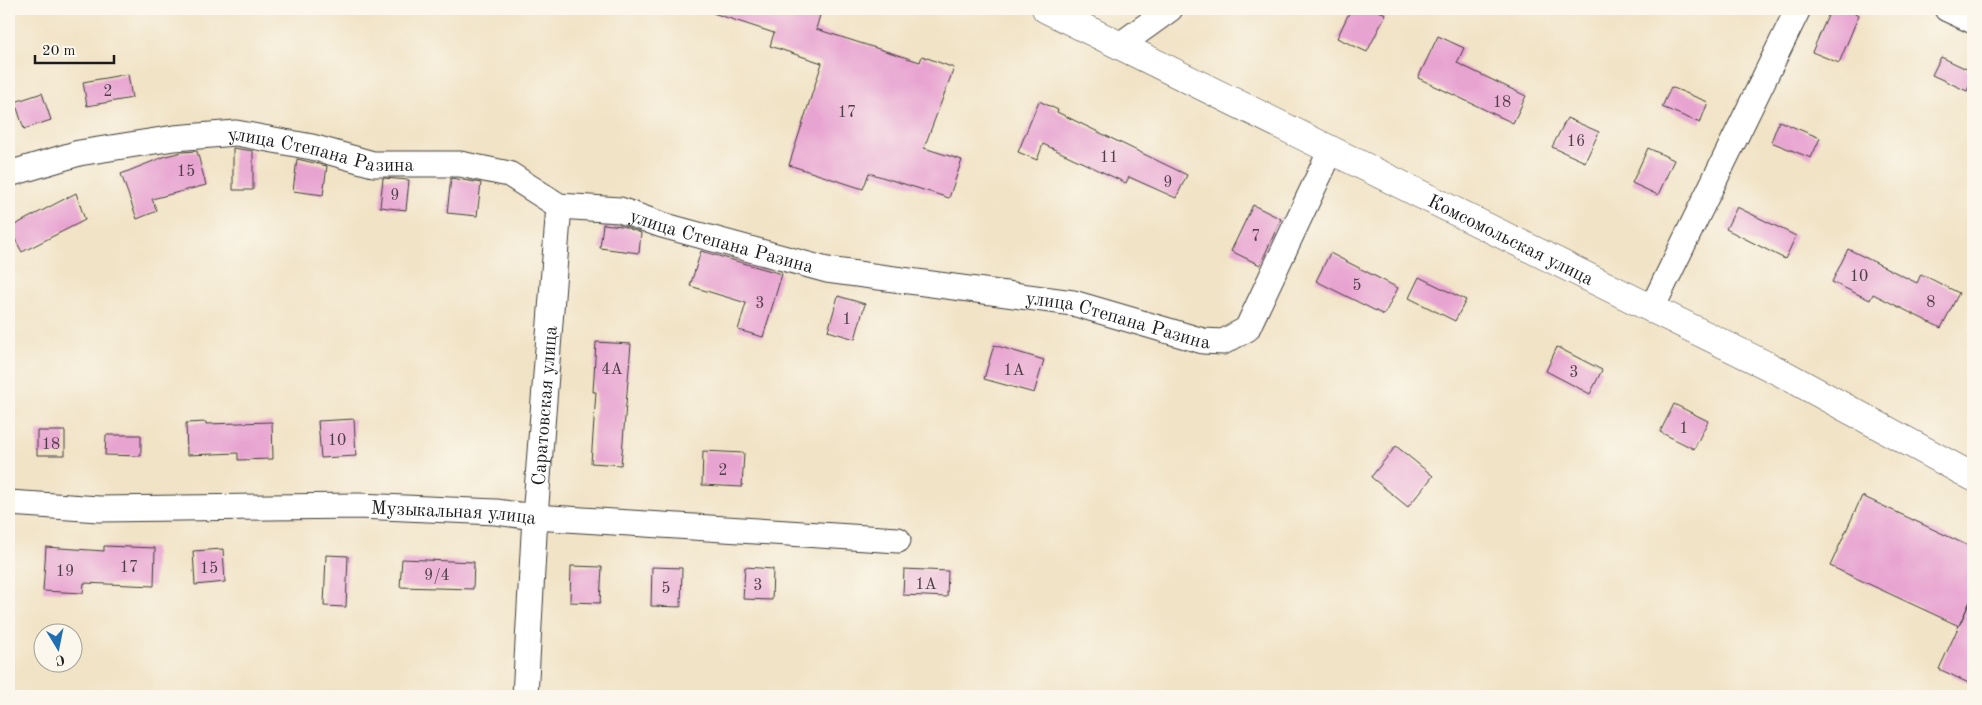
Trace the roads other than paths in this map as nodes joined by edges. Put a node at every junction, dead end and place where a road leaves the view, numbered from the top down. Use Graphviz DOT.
graph roads {
  1 [pos="1046,9"];
  2 [pos="1170,9"];
  3 [pos="1798,9"];
  4 [pos="1947,9"];
  5 [pos="1973,21"];
  6 [pos="1120,45"];
  7 [pos="1331,150"];
  8 [pos="9,174"];
  9 [pos="559,206"];
  10 [pos="1652,308"];
  11 [pos="1973,478"];
  12 [pos="9,503"];
  13 [pos="535,517"];
  14 [pos="898,540"];
  15 [pos="525,696"];
  1 -- 6 [label="street, Комсомольская улица"];
  2 -- 6 [label="street"];
  3 -- 10 [label="street"];
  4 -- 5 [label="street"];
  6 -- 7 [label="street, Комсомольская улица"];
  7 -- 9 [label="street, улица Степана Разина"];
  7 -- 10 [label="street, Комсомольская улица"];
  8 -- 9 [label="street, улица Степана Разина"];
  9 -- 13 [label="street, Саратовская улица"];
  10 -- 11 [label="street, Комсомольская улица"];
  12 -- 13 [label="street, Музыкальная улица"];
  13 -- 14 [label="street, Музыкальная улица"];
  13 -- 15 [label="street, Саратовская улица"];
}
